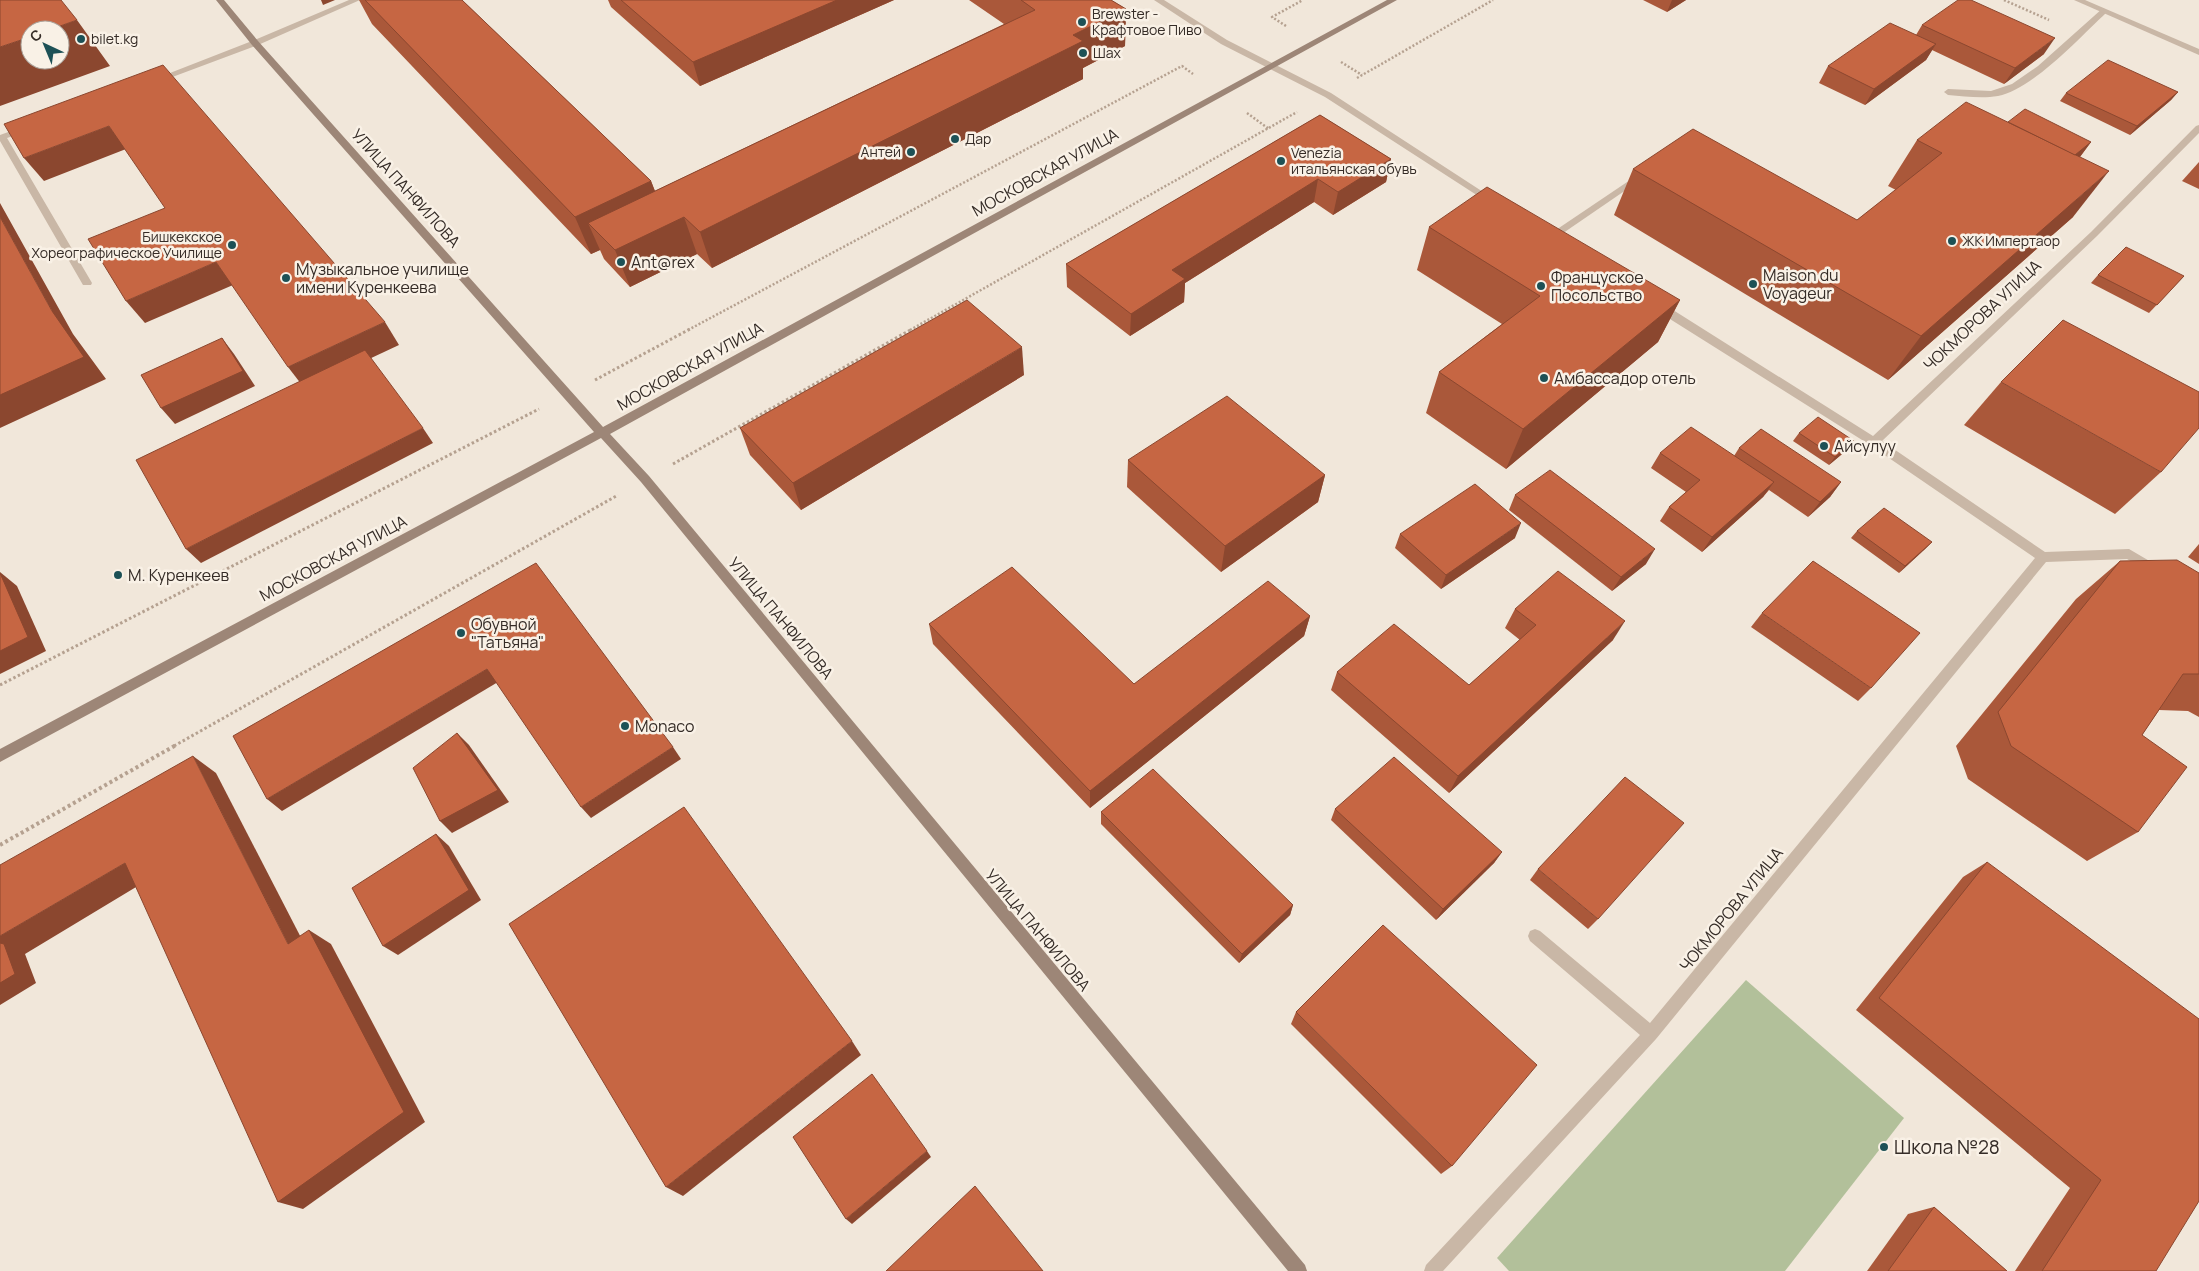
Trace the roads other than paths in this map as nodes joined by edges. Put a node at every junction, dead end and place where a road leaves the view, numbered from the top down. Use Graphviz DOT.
graph roads {
  1 [pos="220,0"];
  2 [pos="356,0"];
  3 [pos="1158,0"];
  4 [pos="1392,0"];
  5 [pos="2078,0"];
  6 [pos="2104,11"];
  7 [pos="256,43"];
  8 [pos="2199,52"];
  9 [pos="1270,67"];
  10 [pos="147,83"];
  11 [pos="1948,92"];
  12 [pos="38,124"];
  13 [pos="2199,128"];
  14 [pos="1644,173"];
  15 [pos="1501,206"];
  16 [pos="1550,238"];
  17 [pos="87,283"];
  18 [pos="1650,301"];
  19 [pos="603,432"];
  20 [pos="1874,442"];
  21 [pos="2043,557"];
  22 [pos="2168,576"];
  23 [pos="0,756"];
  24 [pos="1535,936"];
  25 [pos="1651,1034"];
  26 [pos="1299,1271"];
  27 [pos="1432,1271"];
  1 -- 7 [label="street, УЛИЦА ПАНФИЛОВА"];
  2 -- 7 [label="street"];
  3 -- 9 [label="street"];
  4 -- 9 [label="street, МОСКОВСКАЯ УЛИЦА"];
  5 -- 6 [label="street"];
  6 -- 8 [label="street"];
  6 -- 11 [label="street"];
  7 -- 10 [label="street"];
  7 -- 19 [label="street, УЛИЦА ПАНФИЛОВА"];
  9 -- 15 [label="street"];
  9 -- 19 [label="street, МОСКОВСКАЯ УЛИЦА"];
  12 -- 17 [label="street"];
  13 -- 20 [label="street, ЧОКМОРОВА УЛИЦА"];
  14 -- 16 [label="street"];
  18 -- 20 [label="street"];
  19 -- 23 [label="street, МОСКОВСКАЯ УЛИЦА"];
  19 -- 26 [label="street, УЛИЦА ПАНФИЛОВА"];
  20 -- 21 [label="street"];
  21 -- 22 [label="street"];
  21 -- 25 [label="street, ЧОКМОРОВА УЛИЦА"];
  24 -- 25 [label="street"];
  25 -- 27 [label="street, ЧОКМОРОВА УЛИЦА"];
}
